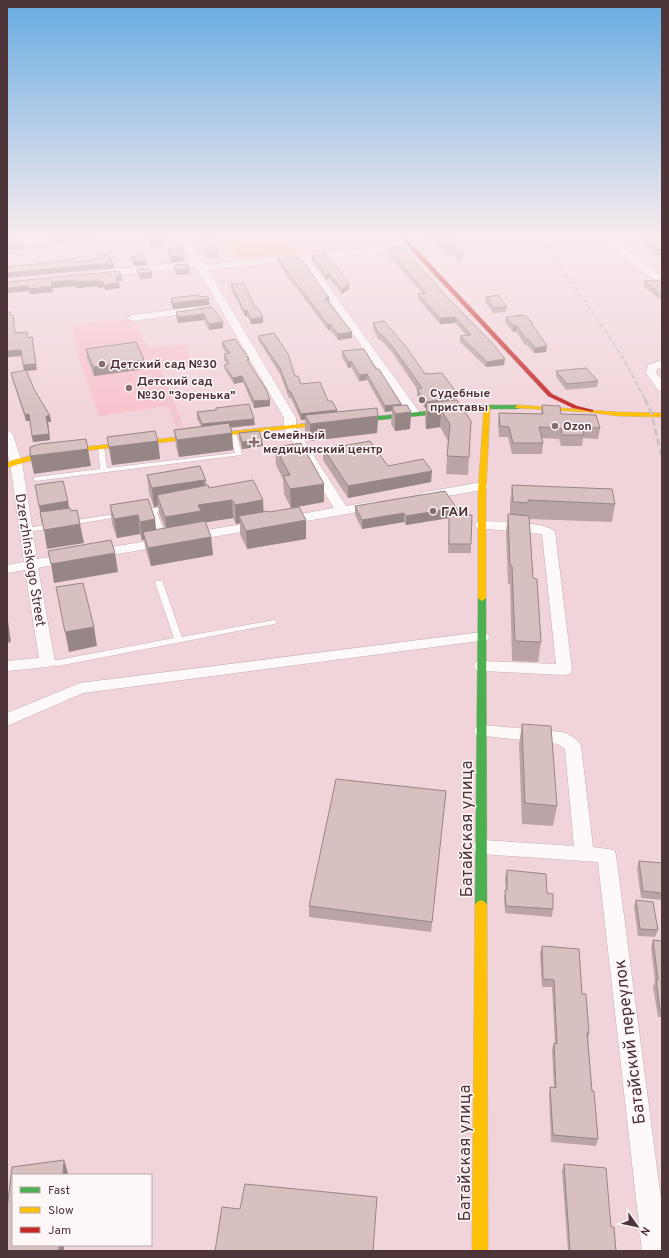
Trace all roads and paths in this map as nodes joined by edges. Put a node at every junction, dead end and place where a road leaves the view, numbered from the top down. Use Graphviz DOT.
graph roads {
  1 [pos="212,297"];
  2 [pos="331,297"];
  3 [pos="458,297"];
  4 [pos="217,308"];
  5 [pos="132,318"];
  6 [pos="662,363"];
  7 [pos="150,374"];
  8 [pos="662,388"];
  9 [pos="550,395"];
  10 [pos="504,406"];
  11 [pos="487,407"];
  12 [pos="586,411"];
  13 [pos="414,413"];
  14 [pos="662,416"];
  15 [pos="290,428"];
  16 [pos="233,433"];
  17 [pos="7,435"];
  18 [pos="183,439"];
  19 [pos="101,447"];
  20 [pos="11,464"];
  21 [pos="104,470"];
  22 [pos="36,479"];
  23 [pos="482,486"];
  24 [pos="412,499"];
  25 [pos="388,503"];
  26 [pos="176,507"];
  27 [pos="153,510"];
  28 [pos="342,511"];
  29 [pos="482,525"];
  30 [pos="26,530"];
  31 [pos="164,542"];
  32 [pos="31,565"];
  33 [pos="7,568"];
  34 [pos="159,583"];
  35 [pos="274,622"];
  36 [pos="482,637"];
  37 [pos="180,640"];
  38 [pos="47,662"];
  39 [pos="7,666"];
  40 [pos="482,666"];
  41 [pos="7,720"];
  42 [pos="482,731"];
  43 [pos="482,847"];
  44 [pos="584,853"];
  45 [pos="480,1251"];
  46 [pos="655,1251"];
  1 -- 4 [label="street"];
  2 -- 13 [label="street"];
  3 -- 9 [label="main road"];
  4 -- 5 [label="street"];
  4 -- 15 [label="street"];
  6 -- 8 [label="street"];
  7 -- 18 [label="path"];
  9 -- 10 [label="main road"];
  9 -- 12 [label="main road"];
  10 -- 11 [label="main road"];
  10 -- 12 [label="main road"];
  11 -- 13 [label="main road"];
  11 -- 23 [label="main road, Батайская улица"];
  12 -- 14 [label="main road"];
  13 -- 15 [label="main road"];
  15 -- 16 [label="main road"];
  15 -- 28 [label="street"];
  16 -- 18 [label="main road"];
  16 -- 21 [label="lane"];
  17 -- 20 [label="street, Dzerzhinskogo Street"];
  18 -- 19 [label="main road"];
  19 -- 20 [label="main road"];
  19 -- 21 [label="lane"];
  20 -- 30 [label="street, Dzerzhinskogo Street"];
  21 -- 22 [label="lane"];
  23 -- 24 [label="street"];
  23 -- 29 [label="main road, Батайская улица"];
  25 -- 28 [label="street"];
  26 -- 27 [label="lane"];
  27 -- 30 [label="lane"];
  27 -- 31 [label="lane"];
  28 -- 31 [label="street"];
  29 -- 36 [label="main road, Батайская улица"];
  29 -- 40 [label="street"];
  30 -- 32 [label="street, Dzerzhinskogo Street"];
  31 -- 32 [label="street"];
  32 -- 33 [label="street"];
  32 -- 38 [label="street, Dzerzhinskogo Street"];
  34 -- 37 [label="lane"];
  35 -- 37 [label="lane"];
  36 -- 40 [label="main road, Батайская улица"];
  36 -- 41 [label="street"];
  37 -- 38 [label="lane"];
  38 -- 39 [label="street"];
  40 -- 42 [label="main road, Батайская улица"];
  42 -- 43 [label="main road, Батайская улица"];
  42 -- 44 [label="street"];
  43 -- 44 [label="street, Батайский переулок"];
  43 -- 45 [label="main road, Батайская улица"];
  44 -- 46 [label="street, Батайский переулок"];
}
